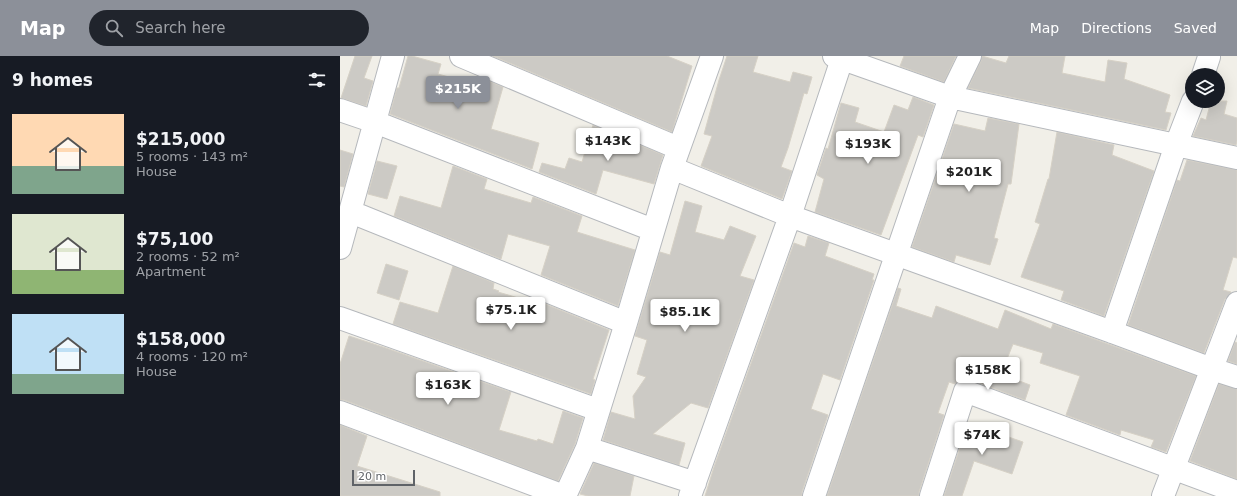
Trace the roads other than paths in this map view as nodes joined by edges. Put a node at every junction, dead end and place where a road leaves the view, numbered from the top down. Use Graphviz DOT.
graph roads {
  1 [pos="393,56"];
  2 [pos="461,56"];
  3 [pos="970,56"];
  4 [pos="710,57"];
  5 [pos="838,57"];
  6 [pos="950,97"];
  7 [pos="1190,108"];
  8 [pos="340,110"];
  9 [pos="375,122"];
  10 [pos="1176,145"];
  11 [pos="678,148"];
  12 [pos="1237,158"];
  13 [pos="672,168"];
  14 [pos="351,212"];
  15 [pos="790,216"];
  16 [pos="653,230"];
  17 [pos="340,248"];
  18 [pos="896,255"];
  19 [pos="1237,303"];
  20 [pos="340,318"];
  21 [pos="626,323"];
  22 [pos="1112,332"];
  23 [pos="1212,369"];
  24 [pos="1237,377"];
  25 [pos="598,410"];
  26 [pos="340,412"];
  27 [pos="586,448"];
  28 [pos="1174,468"];
  29 [pos="692,490"];
  30 [pos="1237,492"];
  31 [pos="565,496"];
  32 [pos="814,496"];
  33 [pos="931,496"];
  34 [pos="1163,496"];
  1 -- 9 [label="street"];
  2 -- 11 [label="street"];
  3 -- 6 [label="street"];
  4 -- 11 [label="street"];
  5 -- 6 [label="street"];
  5 -- 15 [label="street"];
  6 -- 10 [label="street"];
  6 -- 18 [label="street"];
  7 -- 10 [label="street"];
  8 -- 9 [label="street"];
  9 -- 14 [label="street"];
  9 -- 16 [label="street"];
  10 -- 12 [label="street"];
  10 -- 22 [label="street"];
  11 -- 13 [label="street"];
  13 -- 15 [label="street"];
  13 -- 16 [label="street"];
  14 -- 17 [label="street"];
  14 -- 21 [label="street"];
  15 -- 18 [label="street"];
  15 -- 29 [label="street"];
  16 -- 21 [label="street"];
  18 -- 22 [label="street"];
  18 -- 32 [label="street"];
  19 -- 23 [label="street"];
  20 -- 25 [label="street"];
  21 -- 25 [label="street"];
  22 -- 23 [label="street"];
  23 -- 24 [label="street"];
  23 -- 28 [label="street"];
  25 -- 27 [label="street"];
  26 -- 31 [label="street"];
  27 -- 29 [label="street"];
  27 -- 31 [label="street"];
  28 -- 30 [label="street"];
  28 -- 33 [label="street"];
  28 -- 34 [label="street"];
}
